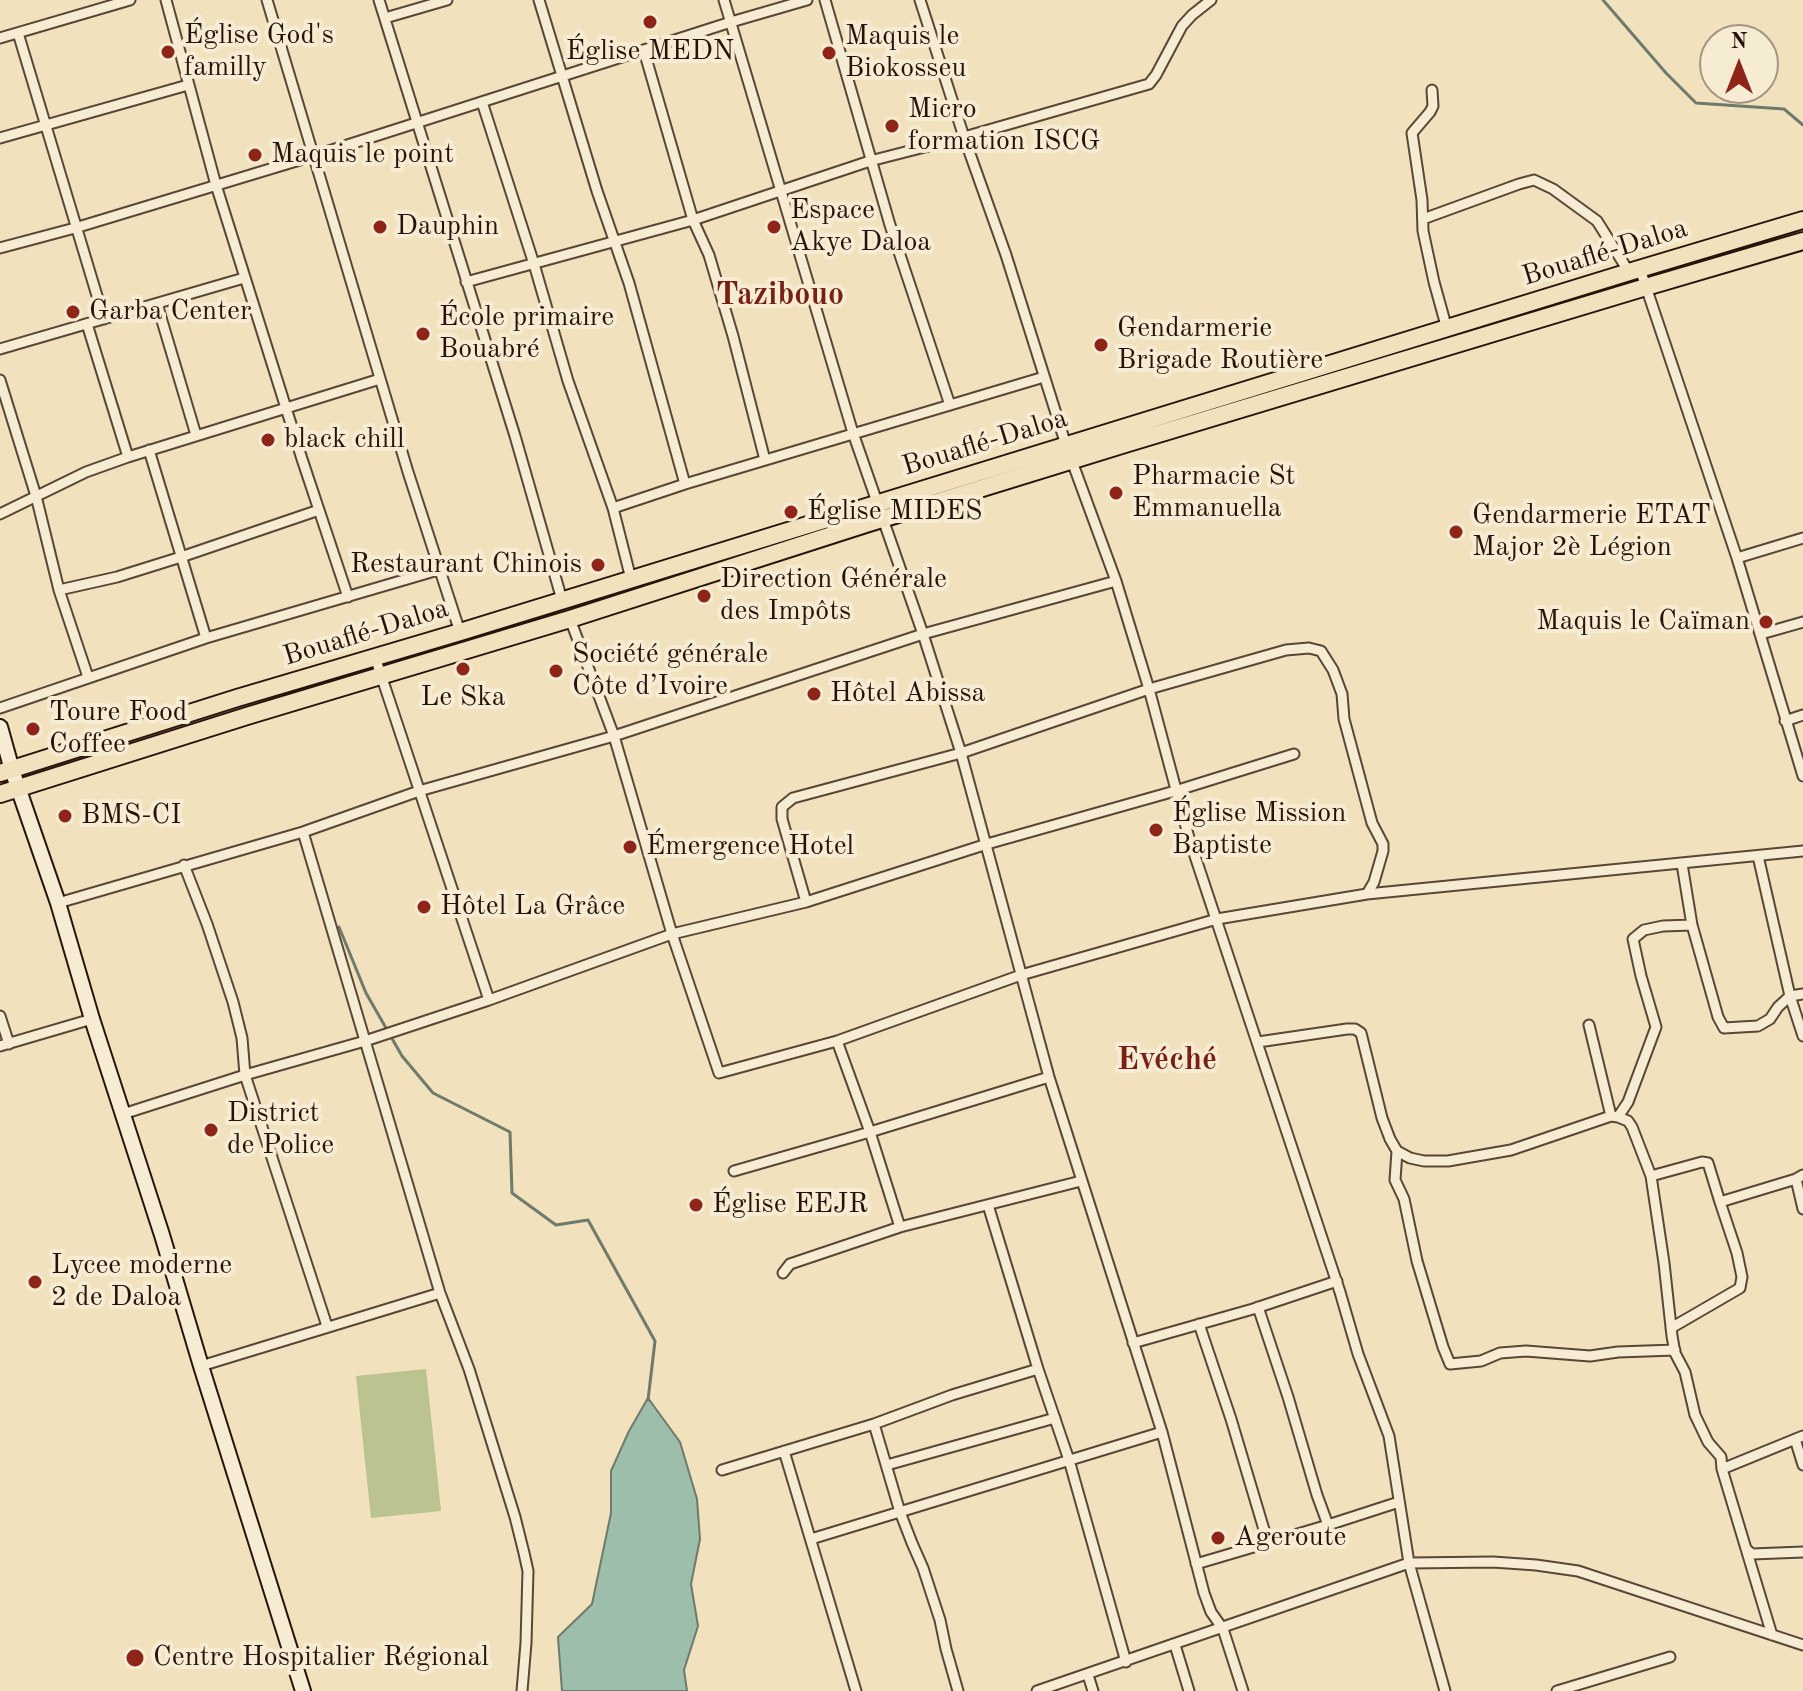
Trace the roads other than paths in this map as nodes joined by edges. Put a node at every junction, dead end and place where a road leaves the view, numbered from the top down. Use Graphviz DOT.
graph roads {
  1 [pos="130,0"];
  2 [pos="166,0"];
  3 [pos="267,0"];
  4 [pos="379,0"];
  5 [pos="447,0"];
  6 [pos="539,0"];
  7 [pos="724,0"];
  8 [pos="807,0"];
  9 [pos="825,0"];
  10 [pos="920,0"];
  11 [pos="1211,0"];
  12 [pos="385,18"];
  13 [pos="731,22"];
  14 [pos="18,33"];
  15 [pos="0,38"];
  16 [pos="644,51"];
  17 [pos="562,77"];
  18 [pos="188,85"];
  19 [pos="1432,90"];
  20 [pos="482,102"];
  21 [pos="417,123"];
  22 [pos="44,125"];
  23 [pos="964,137"];
  24 [pos="0,138"];
  25 [pos="313,156"];
  26 [pos="870,161"];
  27 [pos="216,185"];
  28 [pos="781,190"];
  29 [pos="1423,219"];
  30 [pos="693,220"];
  31 [pos="1803,220"];
  32 [pos="75,228"];
  33 [pos="1803,241"];
  34 [pos="614,243"];
  35 [pos="0,248"];
  36 [pos="534,264"];
  37 [pos="1634,270"];
  38 [pos="244,278"];
  39 [pos="466,282"];
  40 [pos="1646,287"];
  41 [pos="157,304"];
  42 [pos="104,319"];
  43 [pos="87,324"];
  44 [pos="1447,329"];
  45 [pos="0,349"];
  46 [pos="1044,377"];
  47 [pos="380,379"];
  48 [pos="0,380"];
  49 [pos="950,405"];
  50 [pos="285,407"];
  51 [pos="853,433"];
  52 [pos="196,435"];
  53 [pos="149,450"];
  54 [pos="1069,453"];
  55 [pos="128,457"];
  56 [pos="765,460"];
  57 [pos="685,484"];
  58 [pos="36,496"];
  59 [pos="613,508"];
  60 [pos="319,510"];
  61 [pos="881,510"];
  62 [pos="0,514"];
  63 [pos="1803,538"];
  64 [pos="181,557"];
  65 [pos="1737,558"];
  66 [pos="438,570"];
  67 [pos="631,579"];
  68 [pos="1116,581"];
  69 [pos="59,590"];
  70 [pos="348,597"];
  71 [pos="562,600"];
  72 [pos="570,619"];
  73 [pos="1803,622"];
  74 [pos="460,632"];
  75 [pos="923,634"];
  76 [pos="1761,634"];
  77 [pos="206,638"];
  78 [pos="375,657"];
  79 [pos="88,677"];
  80 [pos="382,677"];
  81 [pos="1149,689"];
  82 [pos="0,708"];
  83 [pos="1803,715"];
  84 [pos="1785,721"];
  85 [pos="0,727"];
  86 [pos="614,736"];
  87 [pos="961,753"];
  88 [pos="1294,754"];
  89 [pos="6,772"];
  90 [pos="1803,776"];
  91 [pos="19,788"];
  92 [pos="419,791"];
  93 [pos="1175,791"];
  94 [pos="0,794"];
  95 [pos="303,832"];
  96 [pos="987,844"];
  97 [pos="1803,851"];
  98 [pos="1758,856"];
  99 [pos="1682,864"];
  100 [pos="184,865"];
  101 [pos="1367,894"];
  102 [pos="806,902"];
  103 [pos="58,903"];
  104 [pos="1217,919"];
  105 [pos="1692,925"];
  106 [pos="672,934"];
  107 [pos="1021,975"];
  108 [pos="1803,994"];
  109 [pos="1790,996"];
  110 [pos="489,1000"];
  111 [pos="0,1016"];
  112 [pos="92,1019"];
  113 [pos="1589,1025"];
  114 [pos="1803,1036"];
  115 [pos="365,1041"];
  116 [pos="837,1041"];
  117 [pos="1258,1042"];
  118 [pos="4,1045"];
  119 [pos="245,1075"];
  120 [pos="1049,1077"];
  121 [pos="123,1114"];
  122 [pos="1614,1116"];
  123 [pos="870,1132"];
  124 [pos="1397,1151"];
  125 [pos="734,1171"];
  126 [pos="1651,1176"];
  127 [pos="1800,1177"];
  128 [pos="1081,1181"];
  129 [pos="1720,1202"];
  130 [pos="988,1205"];
  131 [pos="1803,1209"];
  132 [pos="900,1227"];
  133 [pos="783,1273"];
  134 [pos="1337,1281"];
  135 [pos="440,1293"];
  136 [pos="1258,1307"];
  137 [pos="1199,1324"];
  138 [pos="327,1326"];
  139 [pos="1671,1328"];
  140 [pos="1133,1343"];
  141 [pos="1675,1350"];
  142 [pos="201,1366"];
  143 [pos="1038,1369"];
  144 [pos="1055,1418"];
  145 [pos="874,1424"];
  146 [pos="1162,1432"];
  147 [pos="1799,1438"];
  148 [pos="784,1451"];
  149 [pos="1069,1460"];
  150 [pos="887,1465"];
  151 [pos="1803,1465"];
  152 [pos="1722,1469"];
  153 [pos="722,1470"];
  154 [pos="1399,1502"];
  155 [pos="900,1512"];
  156 [pos="1328,1525"];
  157 [pos="811,1539"];
  158 [pos="1268,1543"];
  159 [pos="1746,1549"];
  160 [pos="1803,1552"];
  161 [pos="1409,1563"];
  162 [pos="1196,1564"];
  163 [pos="1223,1629"];
  164 [pos="1772,1635"];
  165 [pos="1175,1645"];
  166 [pos="1803,1645"];
  167 [pos="1670,1657"];
  168 [pos="1126,1662"];
  169 [pos="1088,1675"];
  170 [pos="303,1691"];
  171 [pos="522,1691"];
  172 [pos="856,1691"];
  173 [pos="958,1691"];
  174 [pos="1037,1691"];
  175 [pos="1093,1691"];
  176 [pos="1189,1691"];
  177 [pos="1243,1691"];
  178 [pos="1445,1691"];
  179 [pos="1557,1691"];
  1 -- 14 [label="street"];
  2 -- 18 [label="street"];
  3 -- 25 [label="street"];
  4 -- 12 [label="street"];
  5 -- 12 [label="street"];
  6 -- 17 [label="street"];
  7 -- 13 [label="street"];
  8 -- 13 [label="street"];
  9 -- 26 [label="street"];
  10 -- 23 [label="street"];
  11 -- 23 [label="street"];
  12 -- 21 [label="street"];
  13 -- 16 [label="street"];
  13 -- 28 [label="street"];
  14 -- 15 [label="street"];
  14 -- 22 [label="street"];
  16 -- 17 [label="street"];
  16 -- 30 [label="street"];
  17 -- 20 [label="street"];
  17 -- 34 [label="street"];
  18 -- 22 [label="street"];
  18 -- 27 [label="street"];
  19 -- 29 [label="street"];
  20 -- 21 [label="street"];
  20 -- 36 [label="street"];
  21 -- 25 [label="street"];
  21 -- 39 [label="street"];
  22 -- 24 [label="street"];
  22 -- 32 [label="street"];
  23 -- 26 [label="street"];
  23 -- 46 [label="street"];
  25 -- 27 [label="street"];
  25 -- 47 [label="street"];
  26 -- 28 [label="street"];
  26 -- 49 [label="street"];
  27 -- 32 [label="street"];
  27 -- 38 [label="street"];
  28 -- 30 [label="street"];
  28 -- 51 [label="street"];
  29 -- 37 [label="street"];
  29 -- 44 [label="street"];
  30 -- 34 [label="street"];
  30 -- 56 [label="street"];
  31 -- 37 [label="highway, Bouaflé-Daloa"];
  32 -- 35 [label="street"];
  32 -- 42 [label="street"];
  33 -- 40 [label="highway, Bouaflé-Daloa"];
  34 -- 36 [label="street"];
  34 -- 57 [label="street"];
  36 -- 39 [label="street"];
  36 -- 59 [label="street"];
  37 -- 40 [label="street"];
  37 -- 44 [label="highway, Bouaflé-Daloa"];
  38 -- 41 [label="street"];
  38 -- 50 [label="street"];
  39 -- 71 [label="street"];
  40 -- 54 [label="highway, Bouaflé-Daloa"];
  40 -- 65 [label="street"];
  41 -- 42 [label="street"];
  41 -- 52 [label="street"];
  42 -- 43 [label="street"];
  43 -- 45 [label="street"];
  43 -- 55 [label="street"];
  44 -- 54 [label="highway, Bouaflé-Daloa"];
  46 -- 49 [label="street"];
  46 -- 54 [label="street"];
  47 -- 50 [label="street"];
  47 -- 66 [label="street"];
  48 -- 58 [label="street"];
  49 -- 51 [label="street"];
  50 -- 52 [label="street"];
  50 -- 60 [label="street"];
  51 -- 56 [label="street"];
  51 -- 61 [label="street"];
  52 -- 53 [label="street"];
  53 -- 55 [label="street"];
  53 -- 64 [label="street"];
  54 -- 61 [label="highway, Bouaflé-Daloa"];
  54 -- 68 [label="street"];
  55 -- 58 [label="street"];
  56 -- 57 [label="street"];
  57 -- 59 [label="street"];
  58 -- 62 [label="street"];
  58 -- 69 [label="street"];
  59 -- 67 [label="street"];
  60 -- 64 [label="street"];
  60 -- 70 [label="street"];
  61 -- 67 [label="highway, Bouaflé-Daloa"];
  61 -- 72 [label="highway, Bouaflé-Daloa"];
  61 -- 75 [label="street"];
  63 -- 65 [label="street"];
  64 -- 69 [label="street"];
  64 -- 77 [label="street"];
  65 -- 76 [label="street"];
  66 -- 70 [label="street"];
  66 -- 74 [label="street"];
  67 -- 71 [label="highway, Bouaflé-Daloa"];
  68 -- 75 [label="street"];
  68 -- 81 [label="street"];
  69 -- 79 [label="street"];
  70 -- 77 [label="street"];
  71 -- 74 [label="highway, Bouaflé-Daloa"];
  72 -- 80 [label="highway, Bouaflé-Daloa"];
  72 -- 86 [label="street"];
  73 -- 76 [label="street"];
  74 -- 78 [label="highway, Bouaflé-Daloa"];
  75 -- 86 [label="street"];
  75 -- 87 [label="street"];
  76 -- 84 [label="street"];
  77 -- 79 [label="street"];
  78 -- 80 [label="street"];
  78 -- 89 [label="highway, Bouaflé-Daloa"];
  79 -- 82 [label="street"];
  80 -- 91 [label="highway, Bouaflé-Daloa"];
  80 -- 92 [label="street"];
  81 -- 87 [label="street"];
  81 -- 93 [label="street"];
  81 -- 101 [label="street"];
  83 -- 84 [label="street"];
  84 -- 90 [label="street"];
  85 -- 89 [label="street"];
  86 -- 92 [label="street"];
  86 -- 106 [label="street"];
  87 -- 96 [label="street"];
  87 -- 102 [label="street"];
  88 -- 93 [label="street"];
  89 -- 91 [label="street"];
  91 -- 94 [label="highway, Bouaflé-Daloa"];
  91 -- 103 [label="street"];
  92 -- 95 [label="street"];
  92 -- 110 [label="street"];
  93 -- 96 [label="street"];
  93 -- 104 [label="street"];
  95 -- 100 [label="street"];
  95 -- 115 [label="street"];
  96 -- 102 [label="street"];
  96 -- 107 [label="street"];
  97 -- 98 [label="street"];
  98 -- 99 [label="street"];
  98 -- 109 [label="street"];
  99 -- 101 [label="street"];
  99 -- 105 [label="street"];
  100 -- 103 [label="street"];
  100 -- 119 [label="street"];
  101 -- 104 [label="street"];
  102 -- 106 [label="street"];
  103 -- 112 [label="street"];
  104 -- 107 [label="street"];
  104 -- 117 [label="street"];
  105 -- 109 [label="street"];
  105 -- 122 [label="street"];
  106 -- 110 [label="street"];
  106 -- 116 [label="street"];
  107 -- 116 [label="street"];
  107 -- 120 [label="street"];
  108 -- 109 [label="street"];
  109 -- 114 [label="street"];
  110 -- 115 [label="street"];
  111 -- 118 [label="street"];
  112 -- 118 [label="street"];
  112 -- 121 [label="street"];
  113 -- 122 [label="street"];
  115 -- 119 [label="street"];
  115 -- 135 [label="street"];
  116 -- 123 [label="street"];
  117 -- 124 [label="street"];
  117 -- 134 [label="street"];
  119 -- 121 [label="street"];
  119 -- 138 [label="street"];
  120 -- 123 [label="street"];
  120 -- 128 [label="street"];
  121 -- 142 [label="street"];
  122 -- 124 [label="street"];
  122 -- 126 [label="street"];
  123 -- 125 [label="street"];
  123 -- 132 [label="street"];
  124 -- 141 [label="street"];
  126 -- 129 [label="street"];
  126 -- 139 [label="street"];
  127 -- 129 [label="street"];
  127 -- 131 [label="street"];
  128 -- 130 [label="street"];
  128 -- 140 [label="street"];
  129 -- 139 [label="street"];
  130 -- 132 [label="street"];
  130 -- 143 [label="street"];
  132 -- 133 [label="street"];
  134 -- 136 [label="street"];
  134 -- 154 [label="street"];
  135 -- 138 [label="street"];
  135 -- 171 [label="street"];
  136 -- 137 [label="street"];
  136 -- 156 [label="street"];
  137 -- 140 [label="street"];
  137 -- 158 [label="street"];
  138 -- 142 [label="street"];
  139 -- 141 [label="street"];
  140 -- 146 [label="street"];
  141 -- 152 [label="street"];
  142 -- 170 [label="street"];
  143 -- 144 [label="street"];
  143 -- 145 [label="street"];
  144 -- 149 [label="street"];
  144 -- 150 [label="street"];
  145 -- 148 [label="street"];
  145 -- 150 [label="street"];
  146 -- 149 [label="street"];
  146 -- 162 [label="street"];
  147 -- 151 [label="street"];
  147 -- 152 [label="street"];
  148 -- 153 [label="street"];
  148 -- 157 [label="street"];
  149 -- 155 [label="street"];
  149 -- 168 [label="street"];
  150 -- 155 [label="street"];
  152 -- 159 [label="street"];
  154 -- 156 [label="street"];
  154 -- 161 [label="street"];
  155 -- 157 [label="street"];
  155 -- 173 [label="street"];
  156 -- 158 [label="street"];
  157 -- 172 [label="street"];
  158 -- 162 [label="street"];
  159 -- 160 [label="street"];
  159 -- 164 [label="street"];
  161 -- 163 [label="street"];
  161 -- 164 [label="street"];
  161 -- 178 [label="street"];
  162 -- 163 [label="street"];
  163 -- 165 [label="street"];
  163 -- 177 [label="street"];
  164 -- 166 [label="street"];
  165 -- 168 [label="street"];
  165 -- 176 [label="street"];
  167 -- 179 [label="street"];
  168 -- 169 [label="street"];
  169 -- 174 [label="street"];
  169 -- 175 [label="street"];
}
